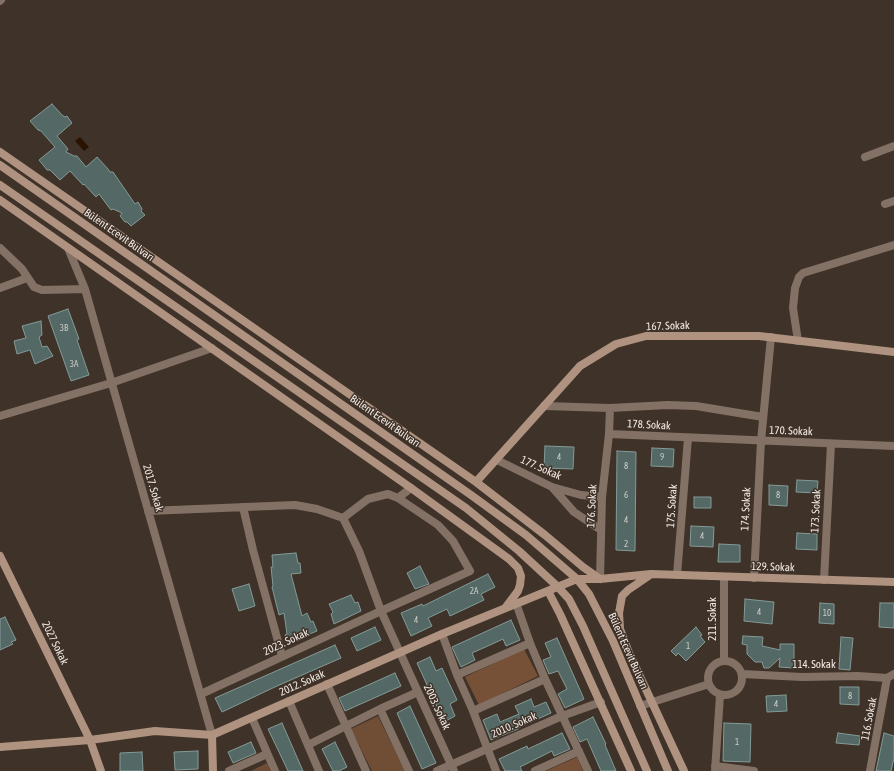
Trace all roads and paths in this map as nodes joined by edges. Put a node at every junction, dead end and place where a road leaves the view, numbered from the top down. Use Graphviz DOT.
graph roads {
  1 [pos="894,146"];
  2 [pos="0,152"];
  3 [pos="866,157"];
  4 [pos="0,165"];
  5 [pos="0,185"];
  6 [pos="0,200"];
  7 [pos="894,201"];
  8 [pos="885,204"];
  9 [pos="894,245"];
  10 [pos="0,248"];
  11 [pos="68,248"];
  12 [pos="27,278"];
  13 [pos="0,288"];
  14 [pos="85,289"];
  15 [pos="771,337"];
  16 [pos="798,340"];
  17 [pos="212,348"];
  18 [pos="894,352"];
  19 [pos="111,383"];
  20 [pos="544,406"];
  21 [pos="610,408"];
  22 [pos="0,416"];
  23 [pos="763,417"];
  24 [pos="608,434"];
  25 [pos="688,438"];
  26 [pos="761,441"];
  27 [pos="831,444"];
  28 [pos="894,446"];
  29 [pos="497,460"];
  30 [pos="476,482"];
  31 [pos="552,487"];
  32 [pos="411,488"];
  33 [pos="602,497"];
  34 [pos="398,498"];
  35 [pos="243,507"];
  36 [pos="148,511"];
  37 [pos="343,518"];
  38 [pos="601,530"];
  39 [pos="0,556"];
  40 [pos="651,574"];
  41 [pos="677,575"];
  42 [pos="724,577"];
  43 [pos="754,578"];
  44 [pos="577,579"];
  45 [pos="600,579"];
  46 [pos="824,580"];
  47 [pos="894,582"];
  48 [pos="558,587"];
  49 [pos="548,590"];
  50 [pos="516,603"];
  51 [pos="506,607"];
  52 [pos="380,611"];
  53 [pos="442,634"];
  54 [pos="623,638"];
  55 [pos="612,641"];
  56 [pos="530,643"];
  57 [pos="400,652"];
  58 [pos="282,656"];
  59 [pos="724,661"];
  60 [pos="457,674"];
  61 [pos="742,674"];
  62 [pos="891,676"];
  63 [pos="545,679"];
  64 [pos="327,684"];
  65 [pos="709,684"];
  66 [pos="418,692"];
  67 [pos="200,694"];
  68 [pos="720,695"];
  69 [pos="289,701"];
  70 [pos="601,702"];
  71 [pos="652,703"];
  72 [pos="640,706"];
  73 [pos="380,709"];
  74 [pos="473,711"];
  75 [pos="562,716"];
  76 [pos="252,718"];
  77 [pos="345,727"];
  78 [pos="212,735"];
  79 [pos="90,740"];
  80 [pos="308,746"];
  81 [pos="0,747"];
  82 [pos="487,750"];
  83 [pos="579,750"];
  84 [pos="267,754"];
  85 [pos="453,768"];
  86 [pos="715,769"];
  87 [pos="101,771"];
  88 [pos="213,771"];
  89 [pos="229,771"];
  90 [pos="275,771"];
  91 [pos="319,771"];
  92 [pos="366,771"];
  93 [pos="409,771"];
  94 [pos="437,771"];
  95 [pos="496,771"];
  96 [pos="535,771"];
  97 [pos="588,771"];
  98 [pos="631,771"];
  99 [pos="647,771"];
  100 [pos="668,771"];
  101 [pos="684,771"];
  102 [pos="754,771"];
  103 [pos="870,771"];
  1 -- 3 [label="street"];
  2 -- 30 [label="street"];
  4 -- 44 [label="street, Bülent Ecevit Bulvarı"];
  5 -- 48 [label="street"];
  6 -- 11 [label="street"];
  7 -- 8 [label="street"];
  9 -- 16 [label="street"];
  10 -- 12 [label="street"];
  11 -- 14 [label="street, 2017. Sokak"];
  11 -- 17 [label="street"];
  12 -- 13 [label="street"];
  12 -- 14 [label="street"];
  14 -- 19 [label="street, 2017. Sokak"];
  15 -- 16 [label="street, 167. Sokak"];
  15 -- 20 [label="street, 167. Sokak"];
  15 -- 23 [label="street, 174. Sokak"];
  16 -- 18 [label="street, 167. Sokak"];
  17 -- 19 [label="street"];
  17 -- 32 [label="street"];
  19 -- 22 [label="street"];
  19 -- 36 [label="street, 2017. Sokak"];
  20 -- 21 [label="street"];
  20 -- 29 [label="street, 167. Sokak"];
  21 -- 23 [label="street"];
  21 -- 24 [label="street, 176. Sokak"];
  23 -- 26 [label="street, 174. Sokak"];
  24 -- 25 [label="street, 178. Sokak"];
  24 -- 33 [label="street, 176. Sokak"];
  25 -- 26 [label="street, 170. Sokak"];
  25 -- 41 [label="street, 175. Sokak"];
  26 -- 27 [label="street, 170. Sokak"];
  26 -- 43 [label="street, 174. Sokak"];
  27 -- 28 [label="street, 170. Sokak"];
  27 -- 46 [label="street, 173. Sokak"];
  29 -- 30 [label="street, 167. Sokak"];
  29 -- 31 [label="street, 177. Sokak"];
  30 -- 45 [label="street"];
  31 -- 33 [label="street, 177. Sokak"];
  31 -- 38 [label="street"];
  32 -- 34 [label="street"];
  32 -- 51 [label="street"];
  33 -- 38 [label="street, 176. Sokak"];
  34 -- 37 [label="street"];
  34 -- 52 [label="street, 2023. Sokak"];
  35 -- 36 [label="street"];
  35 -- 37 [label="street"];
  35 -- 58 [label="street"];
  36 -- 67 [label="street, 2017. Sokak"];
  37 -- 52 [label="street, 2003. Sokak"];
  38 -- 45 [label="street, 176. Sokak"];
  39 -- 79 [label="street, 2027 Sokak"];
  40 -- 41 [label="street, 129. Sokak"];
  40 -- 45 [label="street, 129. Sokak"];
  40 -- 54 [label="street"];
  41 -- 42 [label="street, 129. Sokak"];
  42 -- 43 [label="street, 129. Sokak"];
  42 -- 59 [label="street, 211. Sokak"];
  43 -- 46 [label="street, 129. Sokak"];
  44 -- 45 [label="street, 2012. Sokak"];
  44 -- 48 [label="street, 2012. Sokak"];
  44 -- 55 [label="street, Bülent Ecevit Bulvarı"];
  46 -- 47 [label="street, 129. Sokak"];
  48 -- 49 [label="street, 2012. Sokak"];
  48 -- 99 [label="street"];
  49 -- 50 [label="street, 2012. Sokak"];
  49 -- 70 [label="street"];
  50 -- 51 [label="street, 2012. Sokak"];
  50 -- 56 [label="street"];
  51 -- 53 [label="street, 2012. Sokak"];
  52 -- 57 [label="street, 2003. Sokak"];
  52 -- 58 [label="street, 2023. Sokak"];
  53 -- 57 [label="street, 2012. Sokak"];
  53 -- 60 [label="street"];
  54 -- 55 [label="street"];
  54 -- 71 [label="street"];
  55 -- 72 [label="street, Bülent Ecevit Bulvarı"];
  56 -- 60 [label="street"];
  56 -- 63 [label="street"];
  57 -- 64 [label="street, 2012. Sokak"];
  57 -- 66 [label="street, 2003. Sokak"];
  58 -- 67 [label="street, 2023. Sokak"];
  59 -- 61 [label="street"];
  59 -- 65 [label="street"];
  60 -- 74 [label="street"];
  61 -- 62 [label="street, 114. Sokak"];
  61 -- 68 [label="street"];
  62 -- 103 [label="street, 116. Sokak"];
  63 -- 74 [label="street"];
  63 -- 75 [label="street"];
  64 -- 69 [label="street, 2012. Sokak"];
  64 -- 77 [label="street"];
  65 -- 68 [label="street"];
  65 -- 71 [label="street"];
  66 -- 73 [label="street"];
  66 -- 85 [label="street, 2003. Sokak"];
  67 -- 78 [label="street, 2017. Sokak"];
  68 -- 86 [label="street"];
  69 -- 76 [label="street, 2012. Sokak"];
  69 -- 80 [label="street"];
  70 -- 75 [label="street, 2010. Sokak"];
  70 -- 98 [label="street"];
  71 -- 72 [label="street"];
  71 -- 101 [label="street"];
  72 -- 100 [label="street, Bülent Ecevit Bulvarı"];
  73 -- 77 [label="street"];
  73 -- 93 [label="street"];
  74 -- 82 [label="street"];
  75 -- 82 [label="street, 2010. Sokak"];
  75 -- 83 [label="street"];
  76 -- 78 [label="street, 2012. Sokak"];
  76 -- 84 [label="street"];
  77 -- 80 [label="street"];
  77 -- 92 [label="street"];
  78 -- 79 [label="street, 2012. Sokak"];
  78 -- 88 [label="street"];
  79 -- 81 [label="street, 2012. Sokak"];
  79 -- 87 [label="street, 2027 Sokak"];
  80 -- 91 [label="street"];
  82 -- 85 [label="street, 2010. Sokak"];
  82 -- 95 [label="street"];
  83 -- 96 [label="street"];
  83 -- 97 [label="street"];
  84 -- 89 [label="street"];
  84 -- 90 [label="street"];
  85 -- 94 [label="street, 2010. Sokak"];
  86 -- 102 [label="street"];
}
